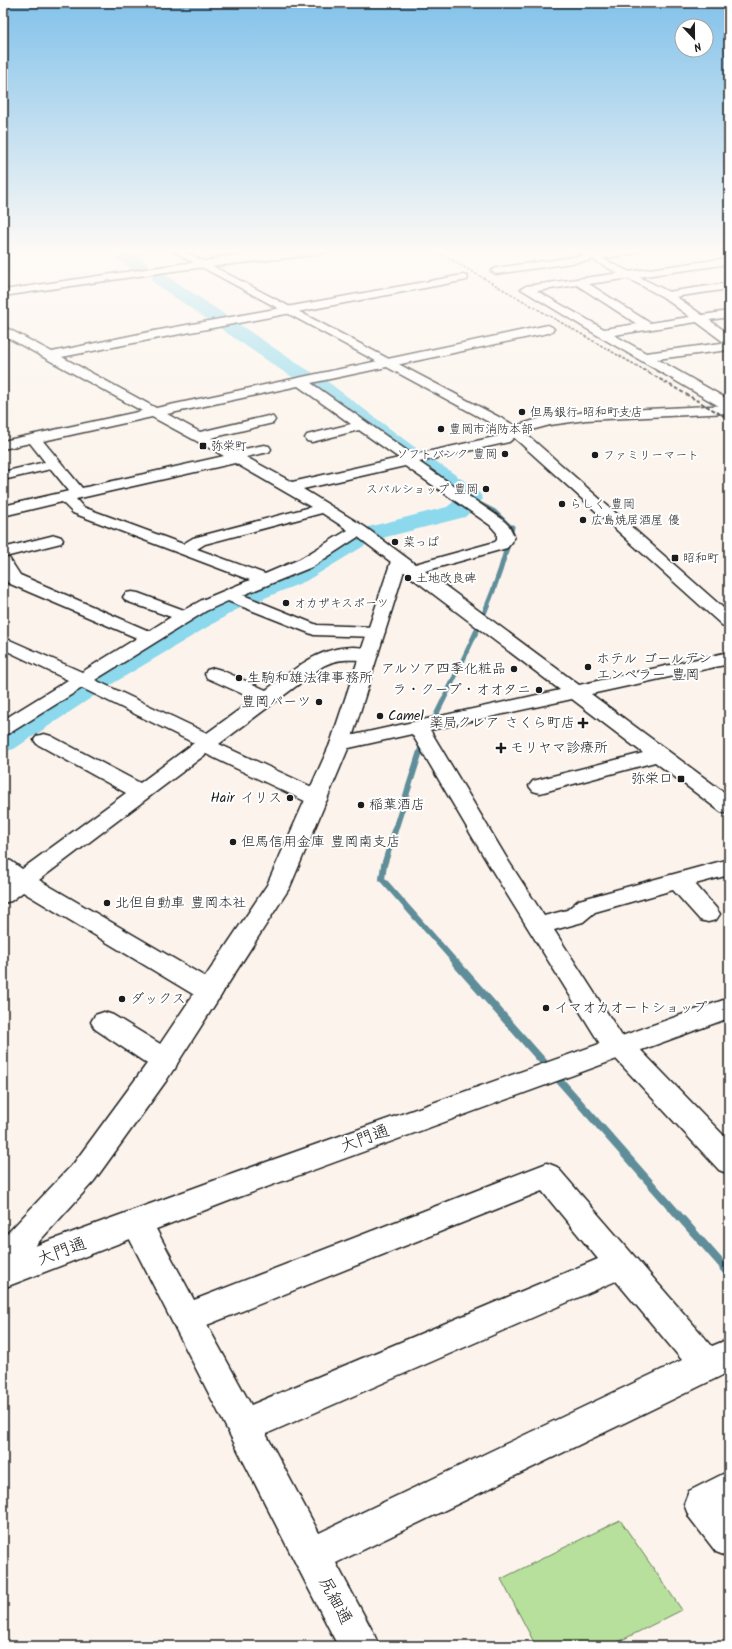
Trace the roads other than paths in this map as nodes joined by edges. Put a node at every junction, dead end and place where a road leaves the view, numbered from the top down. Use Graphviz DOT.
graph roads {
  1 [pos="194,328"];
  2 [pos="322,328"];
  3 [pos="594,328"];
  4 [pos="632,328"];
  5 [pos="713,328"];
  6 [pos="548,329"];
  7 [pos="3,330"];
  8 [pos="601,332"];
  9 [pos="729,340"];
  10 [pos="729,346"];
  11 [pos="51,356"];
  12 [pos="646,357"];
  13 [pos="388,363"];
  14 [pos="301,382"];
  15 [pos="729,406"];
  16 [pos="729,409"];
  17 [pos="154,413"];
  18 [pos="268,420"];
  19 [pos="362,425"];
  20 [pos="515,431"];
  21 [pos="198,437"];
  22 [pos="33,438"];
  23 [pos="312,438"];
  24 [pos="3,445"];
  25 [pos="264,448"];
  26 [pos="234,457"];
  27 [pos="409,461"];
  28 [pos="54,464"];
  29 [pos="3,476"];
  30 [pos="290,487"];
  31 [pos="72,495"];
  32 [pos="324,508"];
  33 [pos="3,511"];
  34 [pos="359,530"];
  35 [pos="55,540"];
  36 [pos="184,550"];
  37 [pos="3,553"];
  38 [pos="3,562"];
  39 [pos="405,565"];
  40 [pos="265,580"];
  41 [pos="132,597"];
  42 [pos="234,597"];
  43 [pos="185,616"];
  44 [pos="729,622"];
  45 [pos="376,632"];
  46 [pos="151,638"];
  47 [pos="3,642"];
  48 [pos="369,654"];
  49 [pos="729,658"];
  50 [pos="214,674"];
  51 [pos="87,683"];
  52 [pos="575,693"];
  53 [pos="268,698"];
  54 [pos="7,723"];
  55 [pos="417,726"];
  56 [pos="44,740"];
  57 [pos="207,744"];
  58 [pos="340,744"];
  59 [pos="658,755"];
  60 [pos="540,786"];
  61 [pos="141,792"];
  62 [pos="317,798"];
  63 [pos="729,807"];
  64 [pos="729,867"];
  65 [pos="16,876"];
  66 [pos="678,881"];
  67 [pos="3,895"];
  68 [pos="708,914"];
  69 [pos="539,926"];
  70 [pos="210,992"];
  71 [pos="729,1008"];
  72 [pos="104,1022"];
  73 [pos="619,1047"];
  74 [pos="165,1061"];
  75 [pos="729,1161"];
  76 [pos="137,1224"];
  77 [pos="3,1260"];
  78 [pos="621,1264"];
  79 [pos="3,1273"];
  80 [pos="186,1318"];
  81 [pos="718,1360"];
  82 [pos="243,1426"];
  83 [pos="729,1489"];
  84 [pos="729,1539"];
  85 [pos="311,1556"];
  86 [pos="359,1646"];
  1 -- 11 [label="main road"];
  2 -- 13 [label="main road"];
  3 -- 8 [label="main road"];
  4 -- 8 [label="main road"];
  5 -- 9 [label="main road"];
  6 -- 13 [label="main road"];
  7 -- 11 [label="main road"];
  8 -- 12 [label="main road"];
  10 -- 12 [label="main road"];
  11 -- 17 [label="main road"];
  12 -- 15 [label="main road"];
  13 -- 14 [label="main road"];
  13 -- 20 [label="main road"];
  14 -- 17 [label="main road"];
  14 -- 19 [label="main road"];
  16 -- 20 [label="main road"];
  17 -- 21 [label="main road"];
  17 -- 22 [label="main road"];
  18 -- 21 [label="main road"];
  19 -- 23 [label="main road"];
  19 -- 27 [label="main road"];
  20 -- 27 [label="main road"];
  20 -- 44 [label="main road"];
  21 -- 26 [label="main road"];
  22 -- 24 [label="main road"];
  22 -- 28 [label="main road"];
  25 -- 26 [label="main road"];
  26 -- 30 [label="main road"];
  26 -- 31 [label="main road"];
  27 -- 30 [label="main road"];
  27 -- 39 [label="main road"];
  28 -- 29 [label="main road"];
  28 -- 31 [label="main road"];
  30 -- 32 [label="main road"];
  31 -- 33 [label="main road"];
  31 -- 36 [label="main road"];
  32 -- 34 [label="main road"];
  32 -- 36 [label="main road"];
  34 -- 39 [label="main road"];
  34 -- 40 [label="main road"];
  35 -- 37 [label="main road"];
  36 -- 40 [label="main road"];
  38 -- 46 [label="main road"];
  39 -- 45 [label="main road"];
  39 -- 52 [label="main road"];
  40 -- 42 [label="main road"];
  41 -- 43 [label="main road"];
  42 -- 43 [label="main road"];
  42 -- 45 [label="main road"];
  43 -- 46 [label="main road"];
  45 -- 48 [label="main road"];
  46 -- 51 [label="main road"];
  47 -- 51 [label="main road"];
  48 -- 53 [label="main road"];
  48 -- 58 [label="main road"];
  49 -- 52 [label="main road"];
  50 -- 53 [label="main road"];
  51 -- 54 [label="main road"];
  51 -- 57 [label="main road"];
  52 -- 55 [label="main road"];
  52 -- 59 [label="main road"];
  53 -- 57 [label="main road"];
  55 -- 58 [label="main road"];
  55 -- 69 [label="main road"];
  56 -- 61 [label="main road"];
  57 -- 61 [label="main road"];
  57 -- 62 [label="main road"];
  58 -- 62 [label="main road"];
  59 -- 60 [label="main road"];
  59 -- 63 [label="main road"];
  61 -- 65 [label="main road"];
  62 -- 70 [label="main road"];
  64 -- 66 [label="main road"];
  65 -- 67 [label="main road"];
  65 -- 70 [label="main road"];
  66 -- 68 [label="main road"];
  66 -- 69 [label="main road"];
  69 -- 73 [label="main road"];
  70 -- 74 [label="main road"];
  71 -- 73 [label="main road, 大門通"];
  72 -- 74 [label="main road"];
  73 -- 75 [label="main road"];
  73 -- 76 [label="main road, 大門通"];
  74 -- 77 [label="main road"];
  76 -- 79 [label="main road, 大門通"];
  76 -- 80 [label="main road, 尻細通"];
  78 -- 80 [label="main road"];
  78 -- 81 [label="main road"];
  78 -- 82 [label="main road"];
  80 -- 82 [label="main road, 尻細通"];
  81 -- 85 [label="main road"];
  82 -- 85 [label="main road, 尻細通"];
  83 -- 84 [label="main road"];
  85 -- 86 [label="main road, 尻細通"];
}
